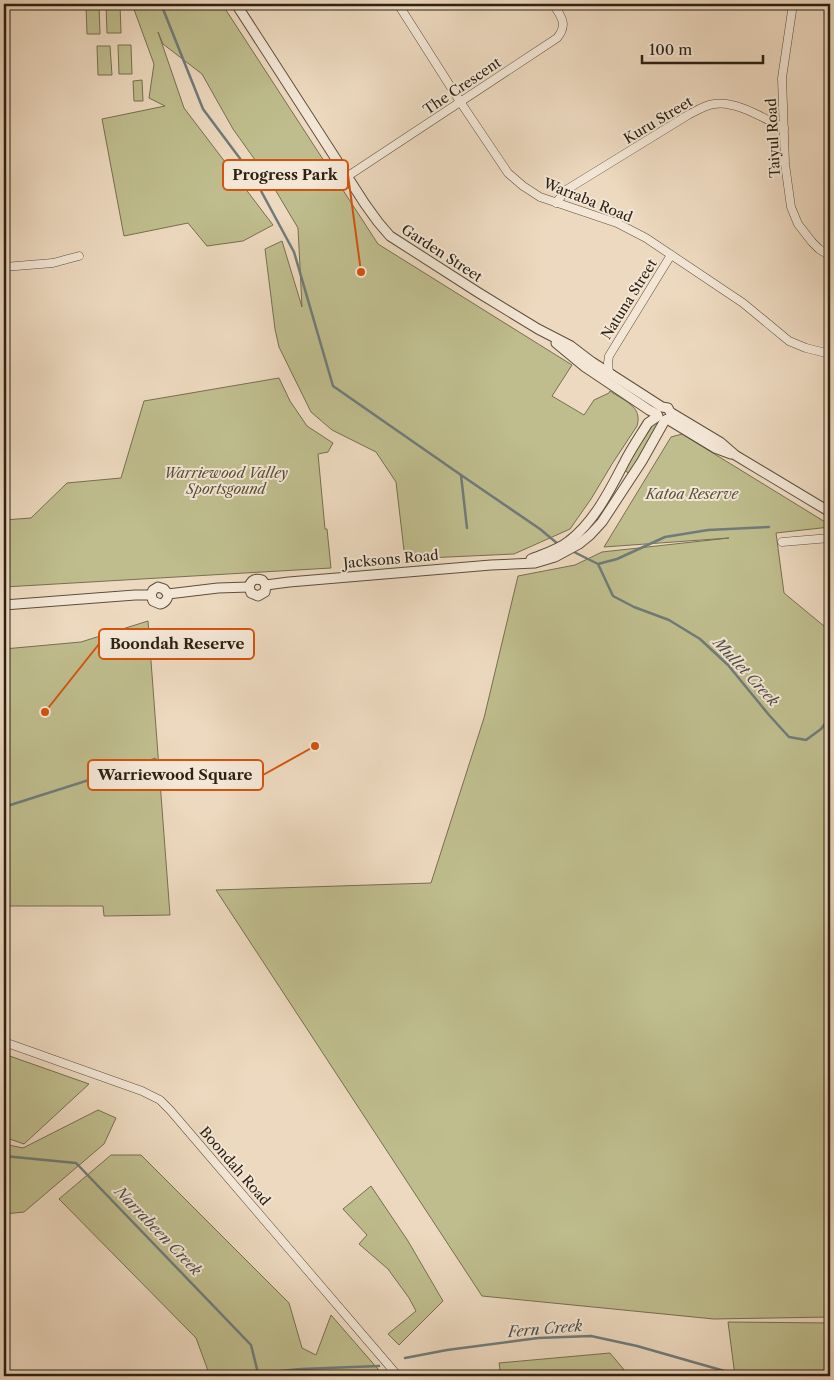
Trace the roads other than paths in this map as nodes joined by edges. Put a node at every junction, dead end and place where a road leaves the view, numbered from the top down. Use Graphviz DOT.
graph roads {
  1 [pos="236,4"];
  2 [pos="398,4"];
  3 [pos="553,4"];
  4 [pos="793,4"];
  5 [pos="460,102"];
  6 [pos="784,128"];
  7 [pos="348,176"];
  8 [pos="556,203"];
  9 [pos="671,255"];
  10 [pos="830,255"];
  11 [pos="79,256"];
  12 [pos="4,267"];
  13 [pos="538,329"];
  14 [pos="830,354"];
  15 [pos="609,356"];
  16 [pos="592,362"];
  17 [pos="609,373"];
  18 [pos="661,414"];
  19 [pos="830,512"];
  20 [pos="830,538"];
  21 [pos="782,542"];
  22 [pos="553,554"];
  23 [pos="266,585"];
  24 [pos="249,587"];
  25 [pos="4,605"];
  26 [pos="4,1041"];
  27 [pos="398,1376"];
  1 -- 7 [label="street, Garden Street"];
  2 -- 5 [label="street, Warraba Road"];
  3 -- 5 [label="street, The Crescent"];
  4 -- 6 [label="street, Taiyul Road"];
  5 -- 7 [label="street, The Crescent"];
  5 -- 8 [label="street, Warraba Road"];
  6 -- 8 [label="street, Kuru Street"];
  6 -- 10 [label="street, Taiyul Road"];
  7 -- 13 [label="street, Garden Street"];
  8 -- 9 [label="street, Warraba Road"];
  9 -- 14 [label="street, Warraba Road"];
  9 -- 15 [label="street, Natuna Street"];
  11 -- 12 [label="street"];
  13 -- 16 [label="street, Garden Street"];
  13 -- 18 [label="street, Garden Street"];
  15 -- 16 [label="street, Natuna Street"];
  15 -- 17 [label="street, Natuna Street"];
  16 -- 17 [label="street, Garden Street"];
  17 -- 18 [label="street, Garden Street"];
  18 -- 19 [label="street, Garden Street"];
  18 -- 22 [label="street, Jacksons Road"];
  18 -- 22 [label="street, Jacksons Road"];
  20 -- 21 [label="street"];
  22 -- 23 [label="street, Jacksons Road"];
  23 -- 24 [label="street"];
  23 -- 24 [label="street"];
  24 -- 25 [label="street"];
  26 -- 27 [label="street, Boondah Road"];
}
